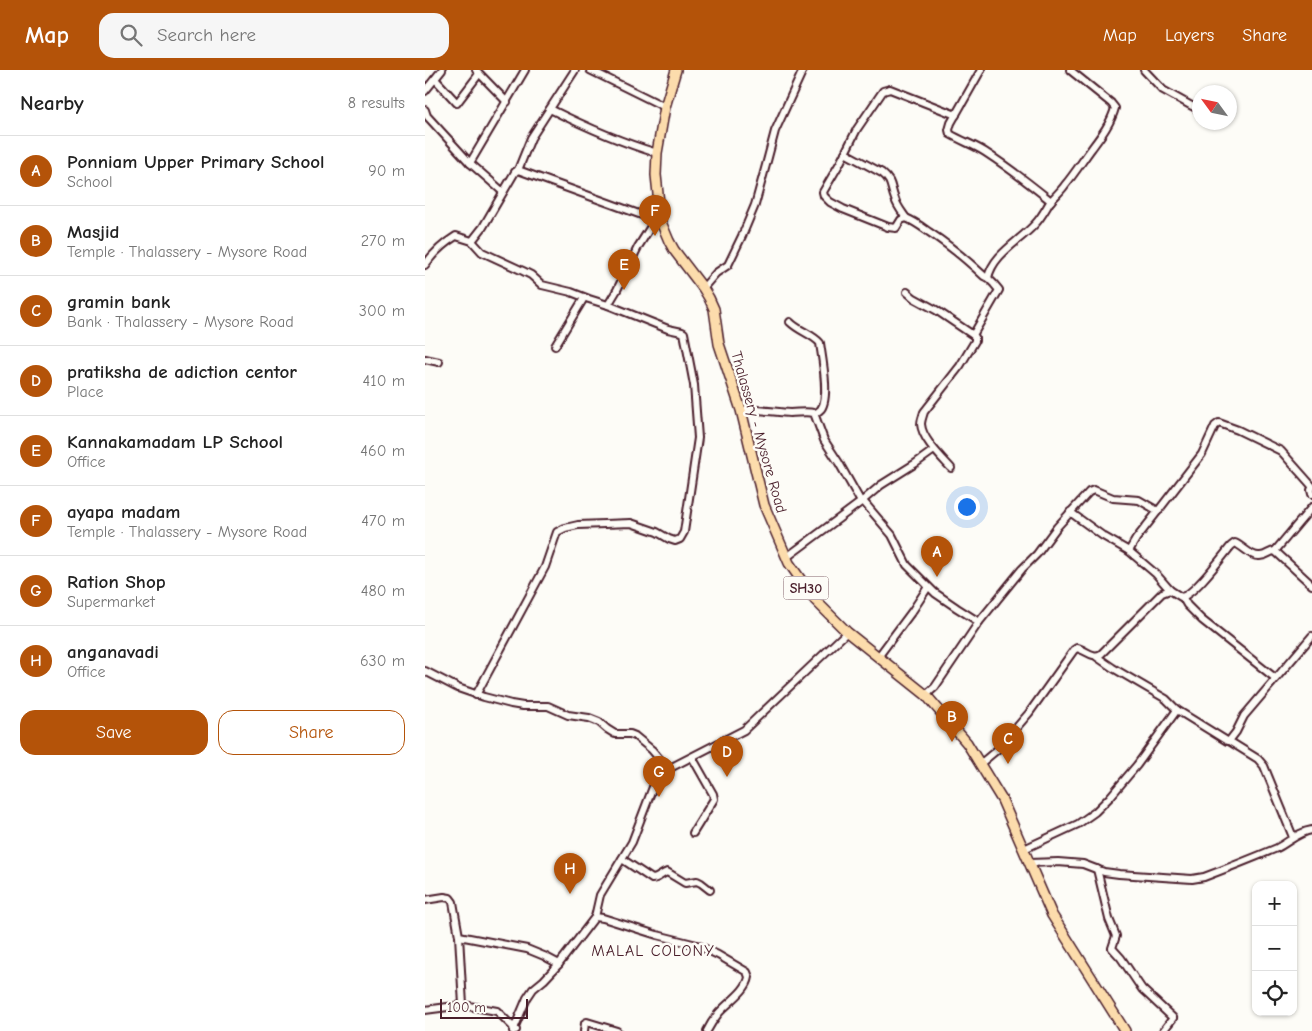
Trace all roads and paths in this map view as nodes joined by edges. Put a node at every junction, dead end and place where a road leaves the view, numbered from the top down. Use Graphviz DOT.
graph roads {
  1 [pos="442,70"];
  2 [pos="525,70"];
  3 [pos="575,70"];
  4 [pos="590,70"];
  5 [pos="676,70"];
  6 [pos="803,70"];
  7 [pos="981,70"];
  8 [pos="1070,70"];
  9 [pos="1144,70"];
  10 [pos="477,72"];
  11 [pos="435,79"];
  12 [pos="425,91"];
  13 [pos="507,102"];
  14 [pos="1192,106"];
  15 [pos="665,107"];
  16 [pos="549,109"];
  17 [pos="425,110"];
  18 [pos="956,115"];
  19 [pos="657,153"];
  20 [pos="845,153"];
  21 [pos="470,163"];
  22 [pos="518,170"];
  23 [pos="503,192"];
  24 [pos="1051,201"];
  25 [pos="905,218"];
  26 [pos="658,221"];
  27 [pos="472,241"];
  28 [pos="425,265"];
  29 [pos="988,278"];
  30 [pos="703,288"];
  31 [pos="907,292"];
  32 [pos="584,298"];
  33 [pos="608,305"];
  34 [pos="790,322"];
  35 [pos="973,335"];
  36 [pos="555,346"];
  37 [pos="425,359"];
  38 [pos="439,362"];
  39 [pos="741,410"];
  40 [pos="814,413"];
  41 [pos="934,450"];
  42 [pos="951,468"];
  43 [pos="1312,487"];
  44 [pos="1312,494"];
  45 [pos="862,502"];
  46 [pos="1312,507"];
  47 [pos="1158,510"];
  48 [pos="1070,512"];
  49 [pos="1129,551"];
  50 [pos="1275,551"];
  51 [pos="787,557"];
  52 [pos="1312,585"];
  53 [pos="928,587"];
  54 [pos="1170,590"];
  55 [pos="1183,598"];
  56 [pos="979,622"];
  57 [pos="847,632"];
  58 [pos="1312,636"];
  59 [pos="878,657"];
  60 [pos="1097,657"];
  61 [pos="425,671"];
  62 [pos="1275,678"];
  63 [pos="475,694"];
  64 [pos="926,695"];
  65 [pos="1177,710"];
  66 [pos="1229,741"];
  67 [pos="692,757"];
  68 [pos="980,764"];
  69 [pos="668,769"];
  70 [pos="1312,830"];
  71 [pos="693,833"];
  72 [pos="1293,837"];
  73 [pos="1024,849"];
  74 [pos="622,859"];
  75 [pos="1029,863"];
  76 [pos="1097,869"];
  77 [pos="710,890"];
  78 [pos="425,900"];
  79 [pos="595,917"];
  80 [pos="459,936"];
  81 [pos="559,964"];
  82 [pos="463,1005"];
  83 [pos="425,1010"];
  84 [pos="515,1030"];
  85 [pos="584,1031"];
  86 [pos="617,1031"];
  87 [pos="707,1031"];
  88 [pos="1125,1031"];
  89 [pos="1163,1031"];
  1 -- 11 [label="street"];
  2 -- 13 [label="street"];
  3 -- 16 [label="street"];
  4 -- 15 [label="street"];
  5 -- 15 [label="main road, Thalassery - Mysore Road / SH30"];
  6 -- 30 [label="street"];
  7 -- 18 [label="street"];
  8 -- 24 [label="street"];
  9 -- 14 [label="street"];
  10 -- 11 [label="street"];
  10 -- 13 [label="street"];
  11 -- 12 [label="street"];
  13 -- 21 [label="street"];
  15 -- 19 [label="main road, Thalassery - Mysore Road / SH30"];
  16 -- 19 [label="street"];
  16 -- 22 [label="street"];
  17 -- 21 [label="street"];
  18 -- 20 [label="street"];
  18 -- 24 [label="street"];
  19 -- 26 [label="main road, Thalassery - Mysore Road / SH30"];
  20 -- 25 [label="street"];
  20 -- 25 [label="street"];
  21 -- 23 [label="street"];
  22 -- 23 [label="street"];
  22 -- 26 [label="street"];
  23 -- 27 [label="street"];
  24 -- 29 [label="street"];
  25 -- 29 [label="street"];
  26 -- 30 [label="main road, Thalassery - Mysore Road / SH30"];
  26 -- 33 [label="street"];
  27 -- 28 [label="street"];
  27 -- 32 [label="street"];
  29 -- 35 [label="street"];
  30 -- 39 [label="main road, Thalassery - Mysore Road / SH30"];
  31 -- 35 [label="street"];
  32 -- 33 [label="street"];
  32 -- 36 [label="street"];
  33 -- 63 [label="street"];
  34 -- 40 [label="street"];
  35 -- 41 [label="street"];
  37 -- 38 [label="street"];
  39 -- 40 [label="street"];
  39 -- 51 [label="main road, Thalassery - Mysore Road / SH30"];
  40 -- 45 [label="street"];
  41 -- 42 [label="street"];
  41 -- 45 [label="street"];
  43 -- 44 [label="street"];
  43 -- 47 [label="street"];
  45 -- 51 [label="street"];
  45 -- 53 [label="street"];
  46 -- 50 [label="street"];
  47 -- 48 [label="street"];
  47 -- 49 [label="street"];
  48 -- 49 [label="street"];
  48 -- 56 [label="street"];
  49 -- 54 [label="street"];
  50 -- 52 [label="street"];
  50 -- 55 [label="street"];
  51 -- 57 [label="main road, Thalassery - Mysore Road / SH30"];
  53 -- 56 [label="street"];
  53 -- 59 [label="street"];
  54 -- 55 [label="street"];
  54 -- 60 [label="street"];
  55 -- 62 [label="street"];
  56 -- 64 [label="street"];
  57 -- 59 [label="main road, Thalassery - Mysore Road / SH30"];
  57 -- 67 [label="street"];
  58 -- 62 [label="street"];
  59 -- 64 [label="main road, Thalassery - Mysore Road / SH30"];
  60 -- 65 [label="street"];
  60 -- 68 [label="street"];
  61 -- 63 [label="street"];
  62 -- 66 [label="street"];
  63 -- 69 [label="street"];
  64 -- 68 [label="main road, Thalassery - Mysore Road / SH30"];
  65 -- 66 [label="street"];
  65 -- 73 [label="street"];
  66 -- 72 [label="street"];
  67 -- 69 [label="street"];
  67 -- 71 [label="street"];
  68 -- 73 [label="main road, Thalassery - Mysore Road / SH30"];
  69 -- 74 [label="street"];
  70 -- 72 [label="street"];
  72 -- 76 [label="street"];
  73 -- 75 [label="main road, Thalassery - Mysore Road / SH30"];
  74 -- 77 [label="street"];
  74 -- 79 [label="street"];
  75 -- 76 [label="street"];
  75 -- 88 [label="main road, Thalassery - Mysore Road / SH30"];
  76 -- 89 [label="street"];
  78 -- 80 [label="street"];
  79 -- 81 [label="street"];
  79 -- 87 [label="street"];
  80 -- 81 [label="street"];
  80 -- 82 [label="street"];
  81 -- 84 [label="street"];
  82 -- 83 [label="street"];
  82 -- 84 [label="street"];
  85 -- 86 [label="street"];
}
